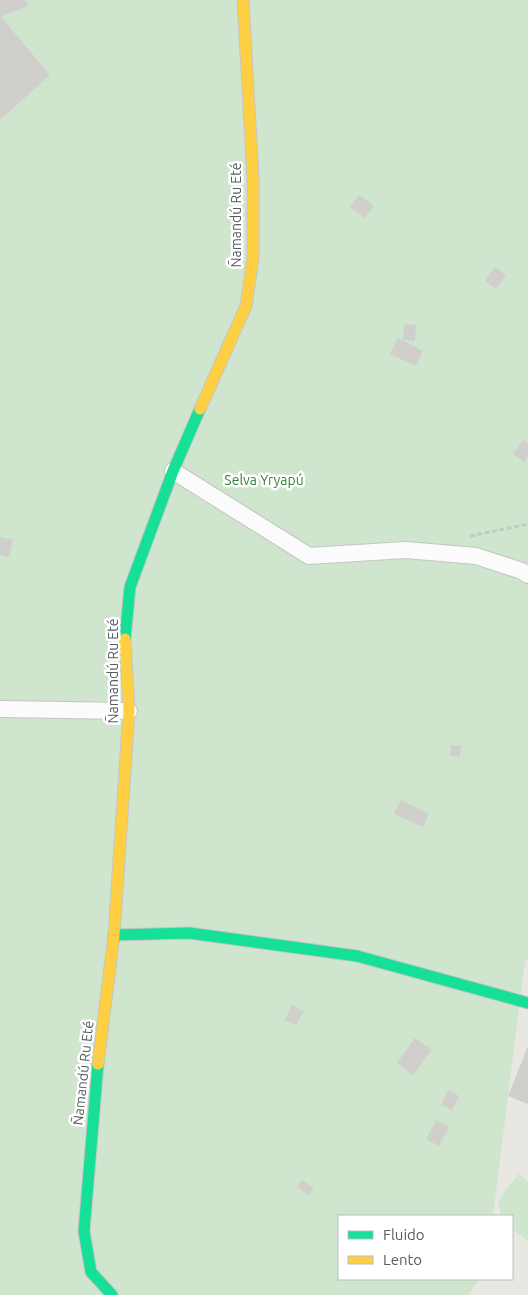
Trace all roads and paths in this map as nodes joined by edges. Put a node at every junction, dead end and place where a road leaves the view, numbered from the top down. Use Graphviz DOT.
graph roads {
  1 [pos="243,0"];
  2 [pos="173,471"];
  3 [pos="528,575"];
  4 [pos="0,709"];
  5 [pos="129,711"];
  6 [pos="114,935"];
  7 [pos="528,1003"];
  8 [pos="112,1295"];
  1 -- 2 [label="street, Ñamandú Ru Eté"];
  2 -- 3 [label="street"];
  2 -- 5 [label="street, Ñamandú Ru Eté"];
  4 -- 5 [label="street"];
  5 -- 6 [label="street, Ñamandú Ru Eté"];
  6 -- 7 [label="street"];
  6 -- 8 [label="street, Ñamandú Ru Eté"];
}
